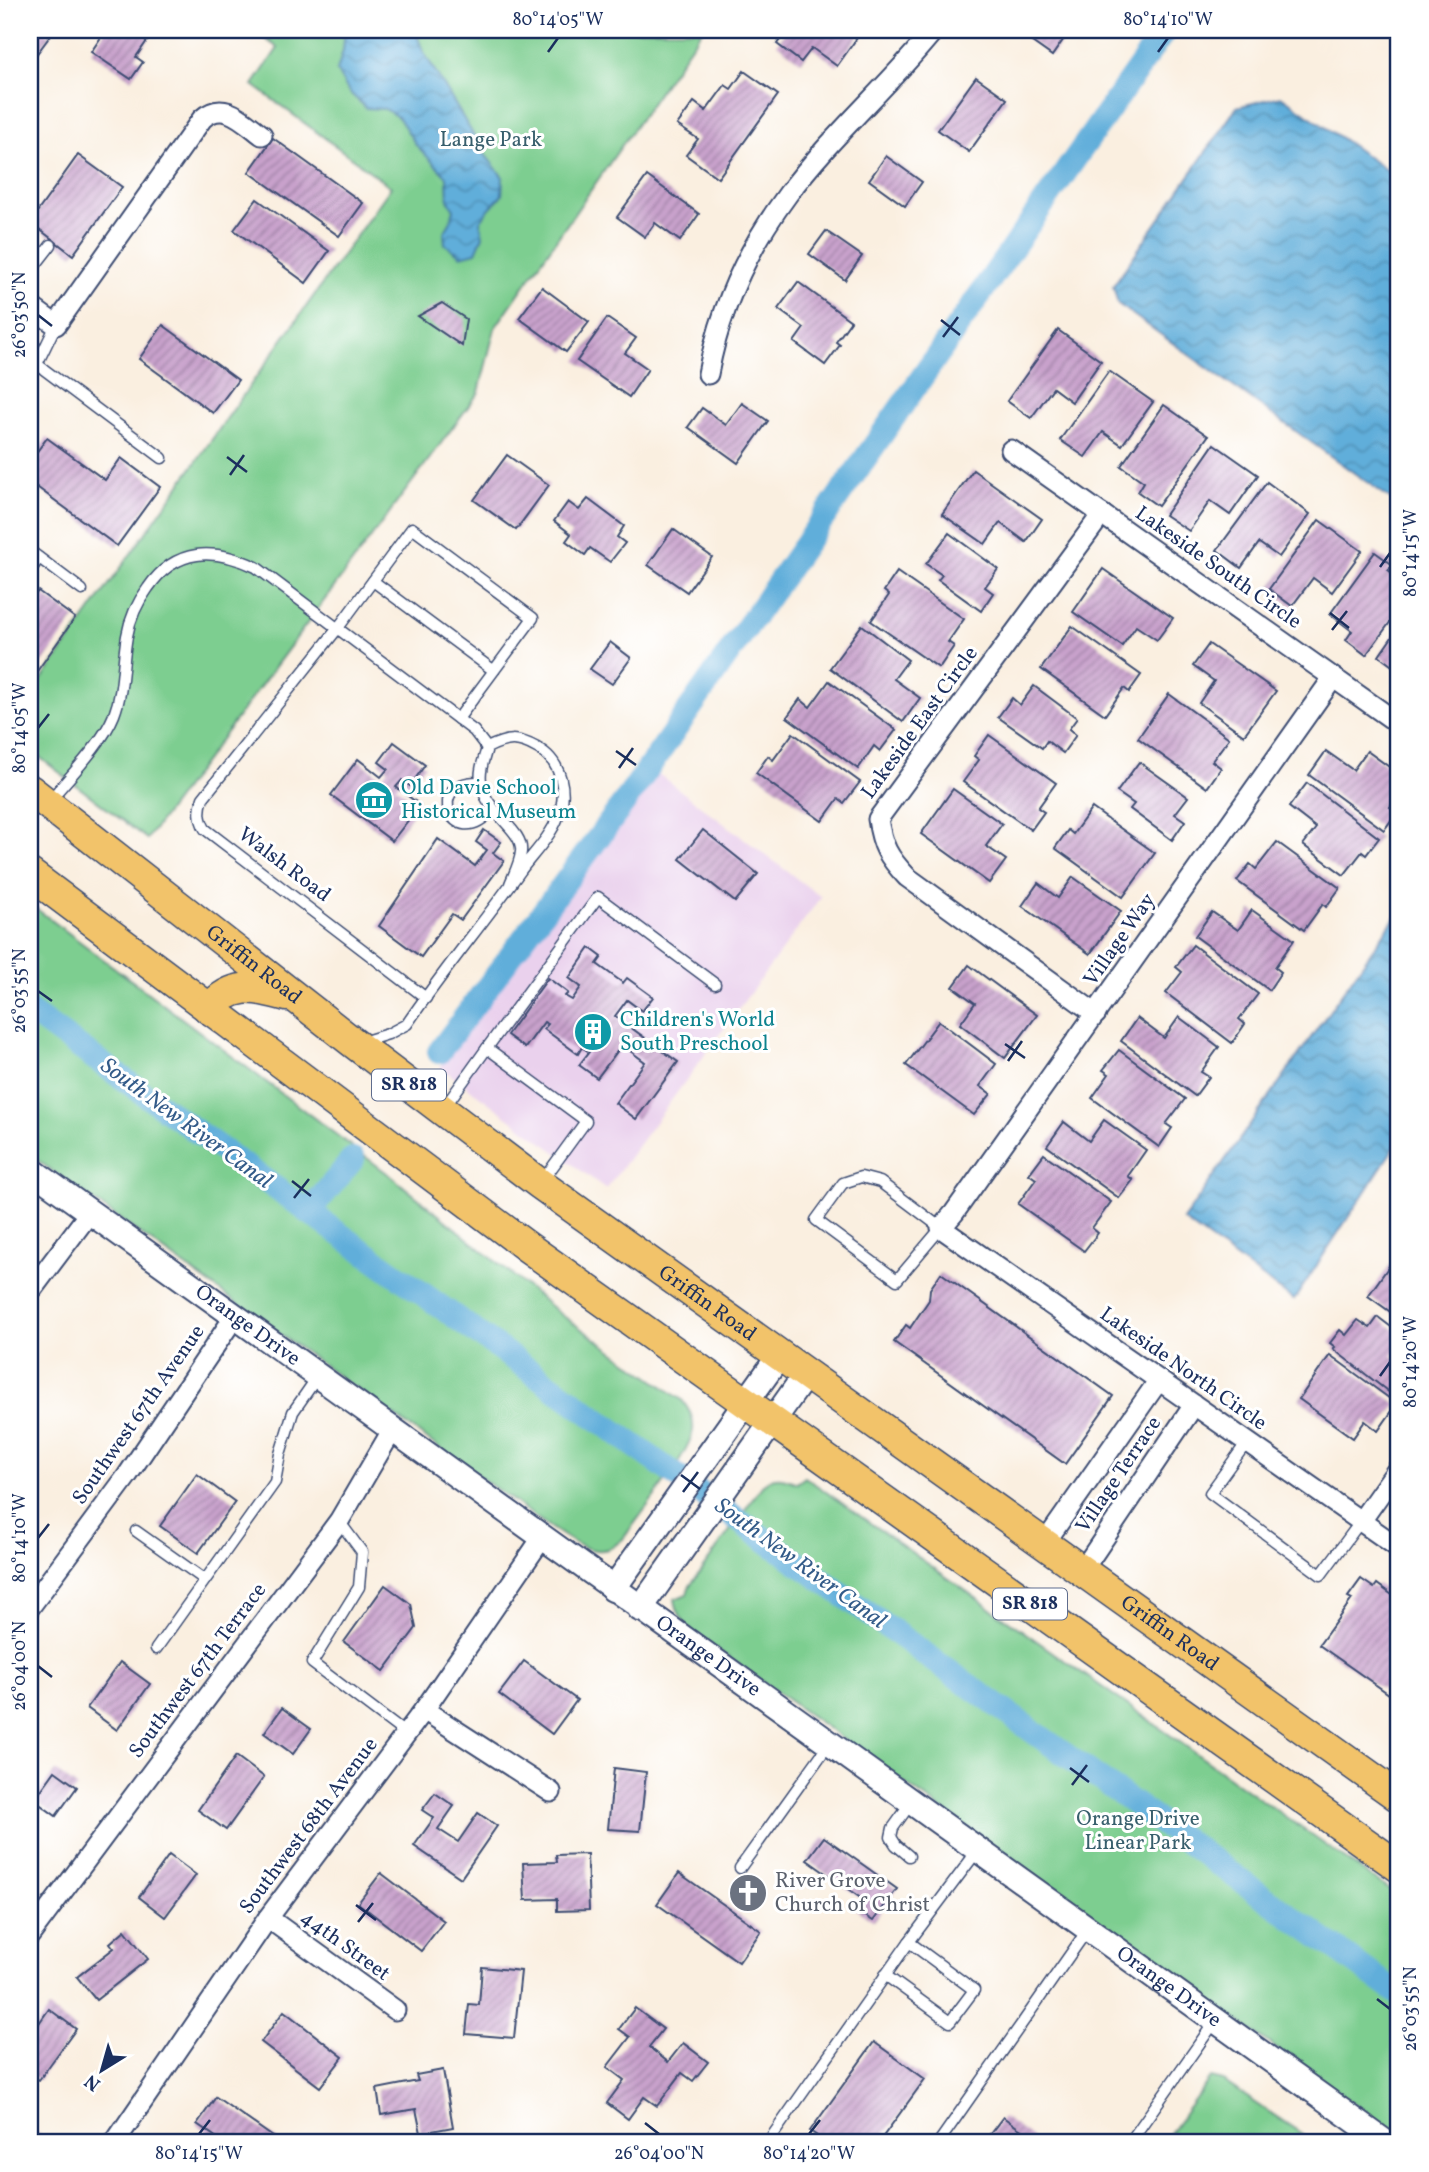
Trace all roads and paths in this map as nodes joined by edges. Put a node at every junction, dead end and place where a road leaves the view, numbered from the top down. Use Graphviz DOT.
graph roads {
  1 [pos="934,30"];
  2 [pos="262,135"];
  3 [pos="51,245"];
  4 [pos="30,272"];
  5 [pos="30,306"];
  6 [pos="56,325"];
  7 [pos="33,361"];
  8 [pos="708,374"];
  9 [pos="1011,450"];
  10 [pos="162,458"];
  11 [pos="1102,514"];
  12 [pos="30,551"];
  13 [pos="39,558"];
  14 [pos="30,571"];
  15 [pos="373,581"];
  16 [pos="82,590"];
  17 [pos="338,628"];
  18 [pos="494,670"];
  19 [pos="1333,678"];
  20 [pos="457,719"];
  21 [pos="1399,724"];
  22 [pos="487,748"];
  23 [pos="481,782"];
  24 [pos="35,802"];
  25 [pos="492,810"];
  26 [pos="30,874"];
  27 [pos="510,884"];
  28 [pos="716,984"];
  29 [pos="426,998"];
  30 [pos="297,999"];
  31 [pos="209,1009"];
  32 [pos="1096,1014"];
  33 [pos="355,1044"];
  34 [pos="486,1048"];
  35 [pos="442,1111"];
  36 [pos="30,1169"];
  37 [pos="540,1184"];
  38 [pos="90,1212"];
  39 [pos="941,1228"];
  40 [pos="30,1292"];
  41 [pos="235,1316"];
  42 [pos="780,1355"];
  43 [pos="806,1374"];
  44 [pos="318,1376"];
  45 [pos="1159,1380"];
  46 [pos="746,1403"];
  47 [pos="1194,1405"];
  48 [pos="772,1421"];
  49 [pos="393,1429"];
  50 [pos="1247,1442"];
  51 [pos="1399,1467"];
  52 [pos="339,1521"];
  53 [pos="1360,1521"];
  54 [pos="136,1531"];
  55 [pos="542,1538"];
  56 [pos="1044,1544"];
  57 [pos="1399,1548"];
  58 [pos="1082,1571"];
  59 [pos="205,1580"];
  60 [pos="613,1589"];
  61 [pos="30,1607"];
  62 [pos="640,1609"];
  63 [pos="156,1649"];
  64 [pos="424,1710"];
  65 [pos="406,1734"];
  66 [pos="829,1744"];
  67 [pos="551,1792"];
  68 [pos="1399,1797"];
  69 [pos="911,1802"];
  70 [pos="978,1850"];
  71 [pos="909,1856"];
  72 [pos="1399,1867"];
  73 [pos="740,1868"];
  74 [pos="268,1918"];
  75 [pos="1088,1928"];
  76 [pos="30,1935"];
  77 [pos="909,1942"];
  78 [pos="885,1975"];
  79 [pos="395,2010"];
  80 [pos="1216,2020"];
  81 [pos="118,2141"];
  82 [pos="768,2142"];
  83 [pos="939,2142"];
  84 [pos="1130,2142"];
  85 [pos="1385,2142"];
  1 -- 8 [label="street"];
  2 -- 6 [label="street"];
  3 -- 4 [label="lane"];
  5 -- 6 [label="street"];
  6 -- 7 [label="lane"];
  7 -- 10 [label="lane"];
  9 -- 11 [label="street, Lakeside South Circle"];
  11 -- 19 [label="street, Lakeside South Circle"];
  11 -- 32 [label="street, Lakeside East Circle"];
  12 -- 13 [label="lane"];
  13 -- 14 [label="lane"];
  13 -- 16 [label="lane"];
  15 -- 17 [label="lane, Walsh Road"];
  15 -- 18 [label="lane"];
  15 -- 18 [label="lane, Walsh Road"];
  17 -- 20 [label="lane"];
  17 -- 24 [label="lane"];
  17 -- 29 [label="lane, Walsh Road"];
  18 -- 20 [label="lane, Walsh Road"];
  19 -- 21 [label="street, Lakeside South Circle"];
  19 -- 32 [label="street, Village Way"];
  20 -- 22 [label="lane"];
  22 -- 23 [label="lane"];
  22 -- 27 [label="lane"];
  23 -- 25 [label="lane"];
  23 -- 25 [label="lane"];
  24 -- 30 [label="main road, Griffin Road / SR 818"];
  25 -- 27 [label="lane"];
  26 -- 31 [label="main road, SR 818"];
  27 -- 29 [label="lane"];
  28 -- 34 [label="lane"];
  29 -- 33 [label="lane"];
  30 -- 31 [label="main road"];
  30 -- 33 [label="main road, Griffin Road / SR 818"];
  31 -- 46 [label="main road, SR 818"];
  32 -- 39 [label="street, Village Way"];
  33 -- 35 [label="main road, Griffin Road / SR 818"];
  34 -- 35 [label="lane"];
  34 -- 37 [label="lane"];
  35 -- 37 [label="main road, Griffin Road / SR 818"];
  36 -- 38 [label="street, Orange Drive"];
  37 -- 42 [label="main road, Griffin Road / SR 818"];
  38 -- 40 [label="street"];
  38 -- 41 [label="street, Orange Drive"];
  39 -- 39 [label="lane"];
  39 -- 45 [label="street, Lakeside North Circle"];
  41 -- 44 [label="street, Orange Drive"];
  41 -- 61 [label="street, Southwest 67th Avenue"];
  42 -- 43 [label="main road, Griffin Road / SR 818"];
  42 -- 46 [label="street"];
  43 -- 48 [label="street"];
  43 -- 56 [label="main road, Griffin Road / SR 818"];
  44 -- 49 [label="street, Orange Drive"];
  44 -- 59 [label="lane"];
  45 -- 47 [label="street, Lakeside North Circle"];
  45 -- 56 [label="street, Village Terrace"];
  46 -- 48 [label="main road, SR 818"];
  46 -- 60 [label="street"];
  47 -- 50 [label="street, Lakeside North Circle"];
  47 -- 58 [label="street, Village Terrace"];
  48 -- 62 [label="street"];
  48 -- 72 [label="main road, SR 818"];
  49 -- 52 [label="street, Southwest 67th Terrace"];
  49 -- 55 [label="street, Orange Drive"];
  50 -- 53 [label="street, Lakeside North Circle"];
  50 -- 53 [label="lane"];
  51 -- 53 [label="street"];
  52 -- 65 [label="lane"];
  52 -- 76 [label="street, Southwest 67th Terrace"];
  53 -- 57 [label="street, Lakeside North Circle"];
  54 -- 59 [label="lane"];
  55 -- 60 [label="street, Orange Drive"];
  55 -- 64 [label="street, Southwest 68th Avenue"];
  56 -- 58 [label="main road, Griffin Road / SR 818"];
  58 -- 68 [label="main road, Griffin Road / SR 818"];
  59 -- 63 [label="lane"];
  60 -- 62 [label="street, Orange Drive"];
  62 -- 66 [label="street, Orange Drive"];
  64 -- 65 [label="street, Southwest 68th Avenue"];
  64 -- 67 [label="street"];
  65 -- 74 [label="street, Southwest 68th Avenue"];
  66 -- 69 [label="street, Orange Drive"];
  66 -- 73 [label="lane"];
  69 -- 70 [label="street, Orange Drive"];
  69 -- 71 [label="lane"];
  70 -- 75 [label="street, Orange Drive"];
  70 -- 77 [label="lane"];
  74 -- 79 [label="street, 44th Street"];
  74 -- 81 [label="street, Southwest 68th Avenue"];
  75 -- 80 [label="street, Orange Drive"];
  75 -- 83 [label="lane"];
  77 -- 78 [label="lane"];
  77 -- 78 [label="lane"];
  78 -- 82 [label="lane"];
  80 -- 84 [label="lane"];
  80 -- 85 [label="street, Orange Drive"];
}
